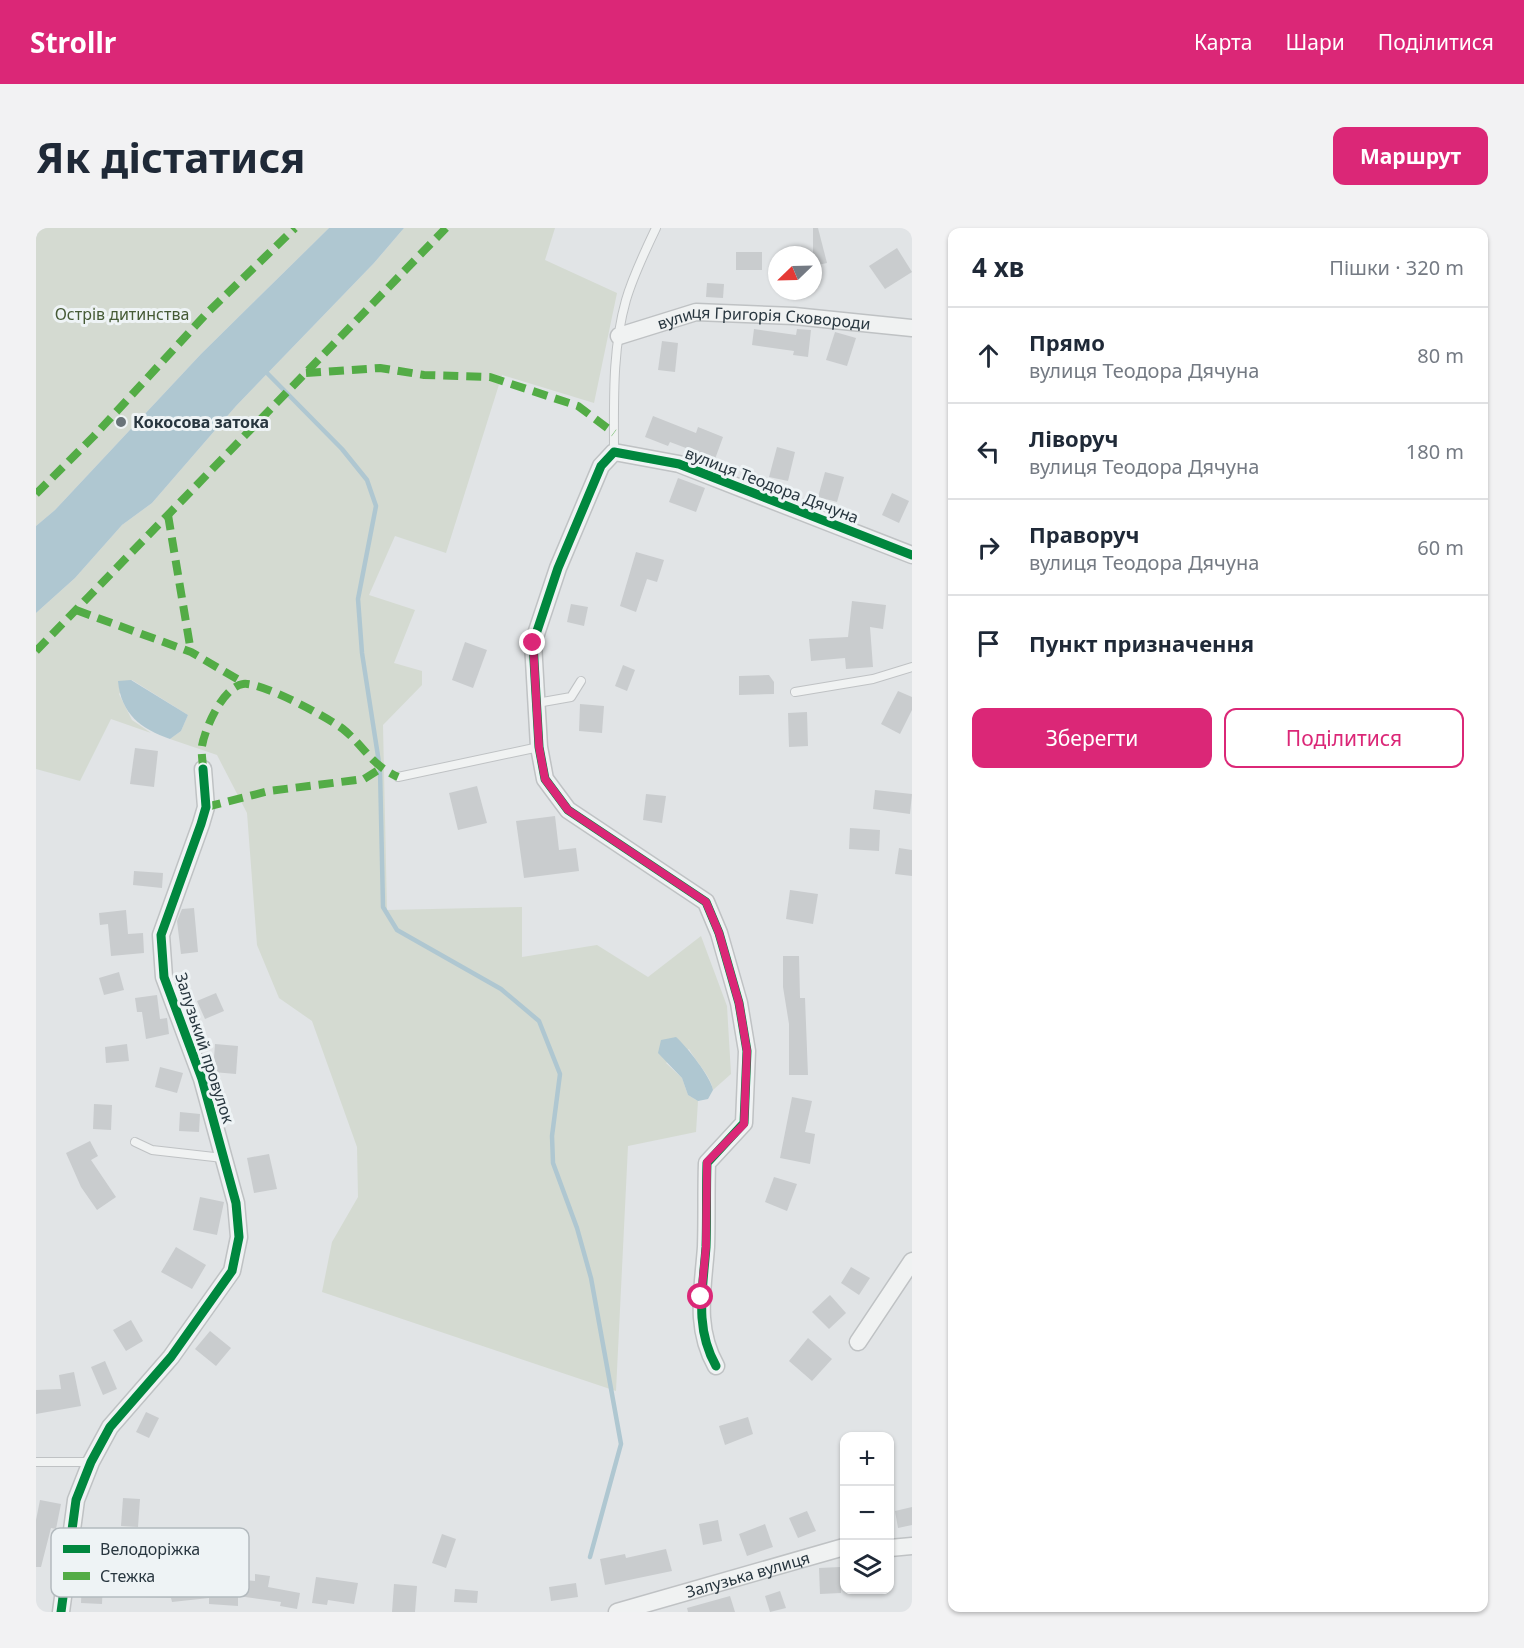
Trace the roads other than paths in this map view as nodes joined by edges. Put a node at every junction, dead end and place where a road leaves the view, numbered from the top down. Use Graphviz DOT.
graph roads {
  1 [pos="656,228"];
  2 [pos="912,328"];
  3 [pos="619,336"];
  4 [pos="614,452"];
  5 [pos="912,555"];
  6 [pos="912,667"];
  7 [pos="582,681"];
  8 [pos="795,692"];
  9 [pos="537,703"];
  10 [pos="539,747"];
  11 [pos="203,770"];
  12 [pos="398,777"];
  13 [pos="135,1142"];
  14 [pos="223,1158"];
  15 [pos="912,1261"];
  16 [pos="858,1342"];
  17 [pos="716,1366"];
  18 [pos="36,1462"];
  19 [pos="91,1462"];
  20 [pos="72,1528"];
  21 [pos="840,1548"];
  22 [pos="894,1548"];
  23 [pos="911,1548"];
  24 [pos="64,1597"];
  25 [pos="62,1612"];
  26 [pos="617,1612"];
  1 -- 3 [label="lane"];
  2 -- 3 [label="street, вулиця Григорія Сковороди"];
  3 -- 4 [label="lane"];
  4 -- 5 [label="street, вулиця Теодора Дячуна"];
  4 -- 9 [label="street"];
  6 -- 8 [label="lane"];
  7 -- 9 [label="lane"];
  9 -- 10 [label="street"];
  10 -- 12 [label="lane"];
  10 -- 17 [label="street"];
  11 -- 14 [label="street, Залузький провулок"];
  13 -- 14 [label="lane"];
  14 -- 19 [label="street, Залузький провулок"];
  15 -- 16 [label="street"];
  18 -- 19 [label="lane"];
  19 -- 20 [label="street, Залузький провулок"];
  21 -- 26 [label="street, Залузька вулиця"];
  22 -- 23 [label="street"];
  24 -- 25 [label="street, Залузький провулок"];
}
